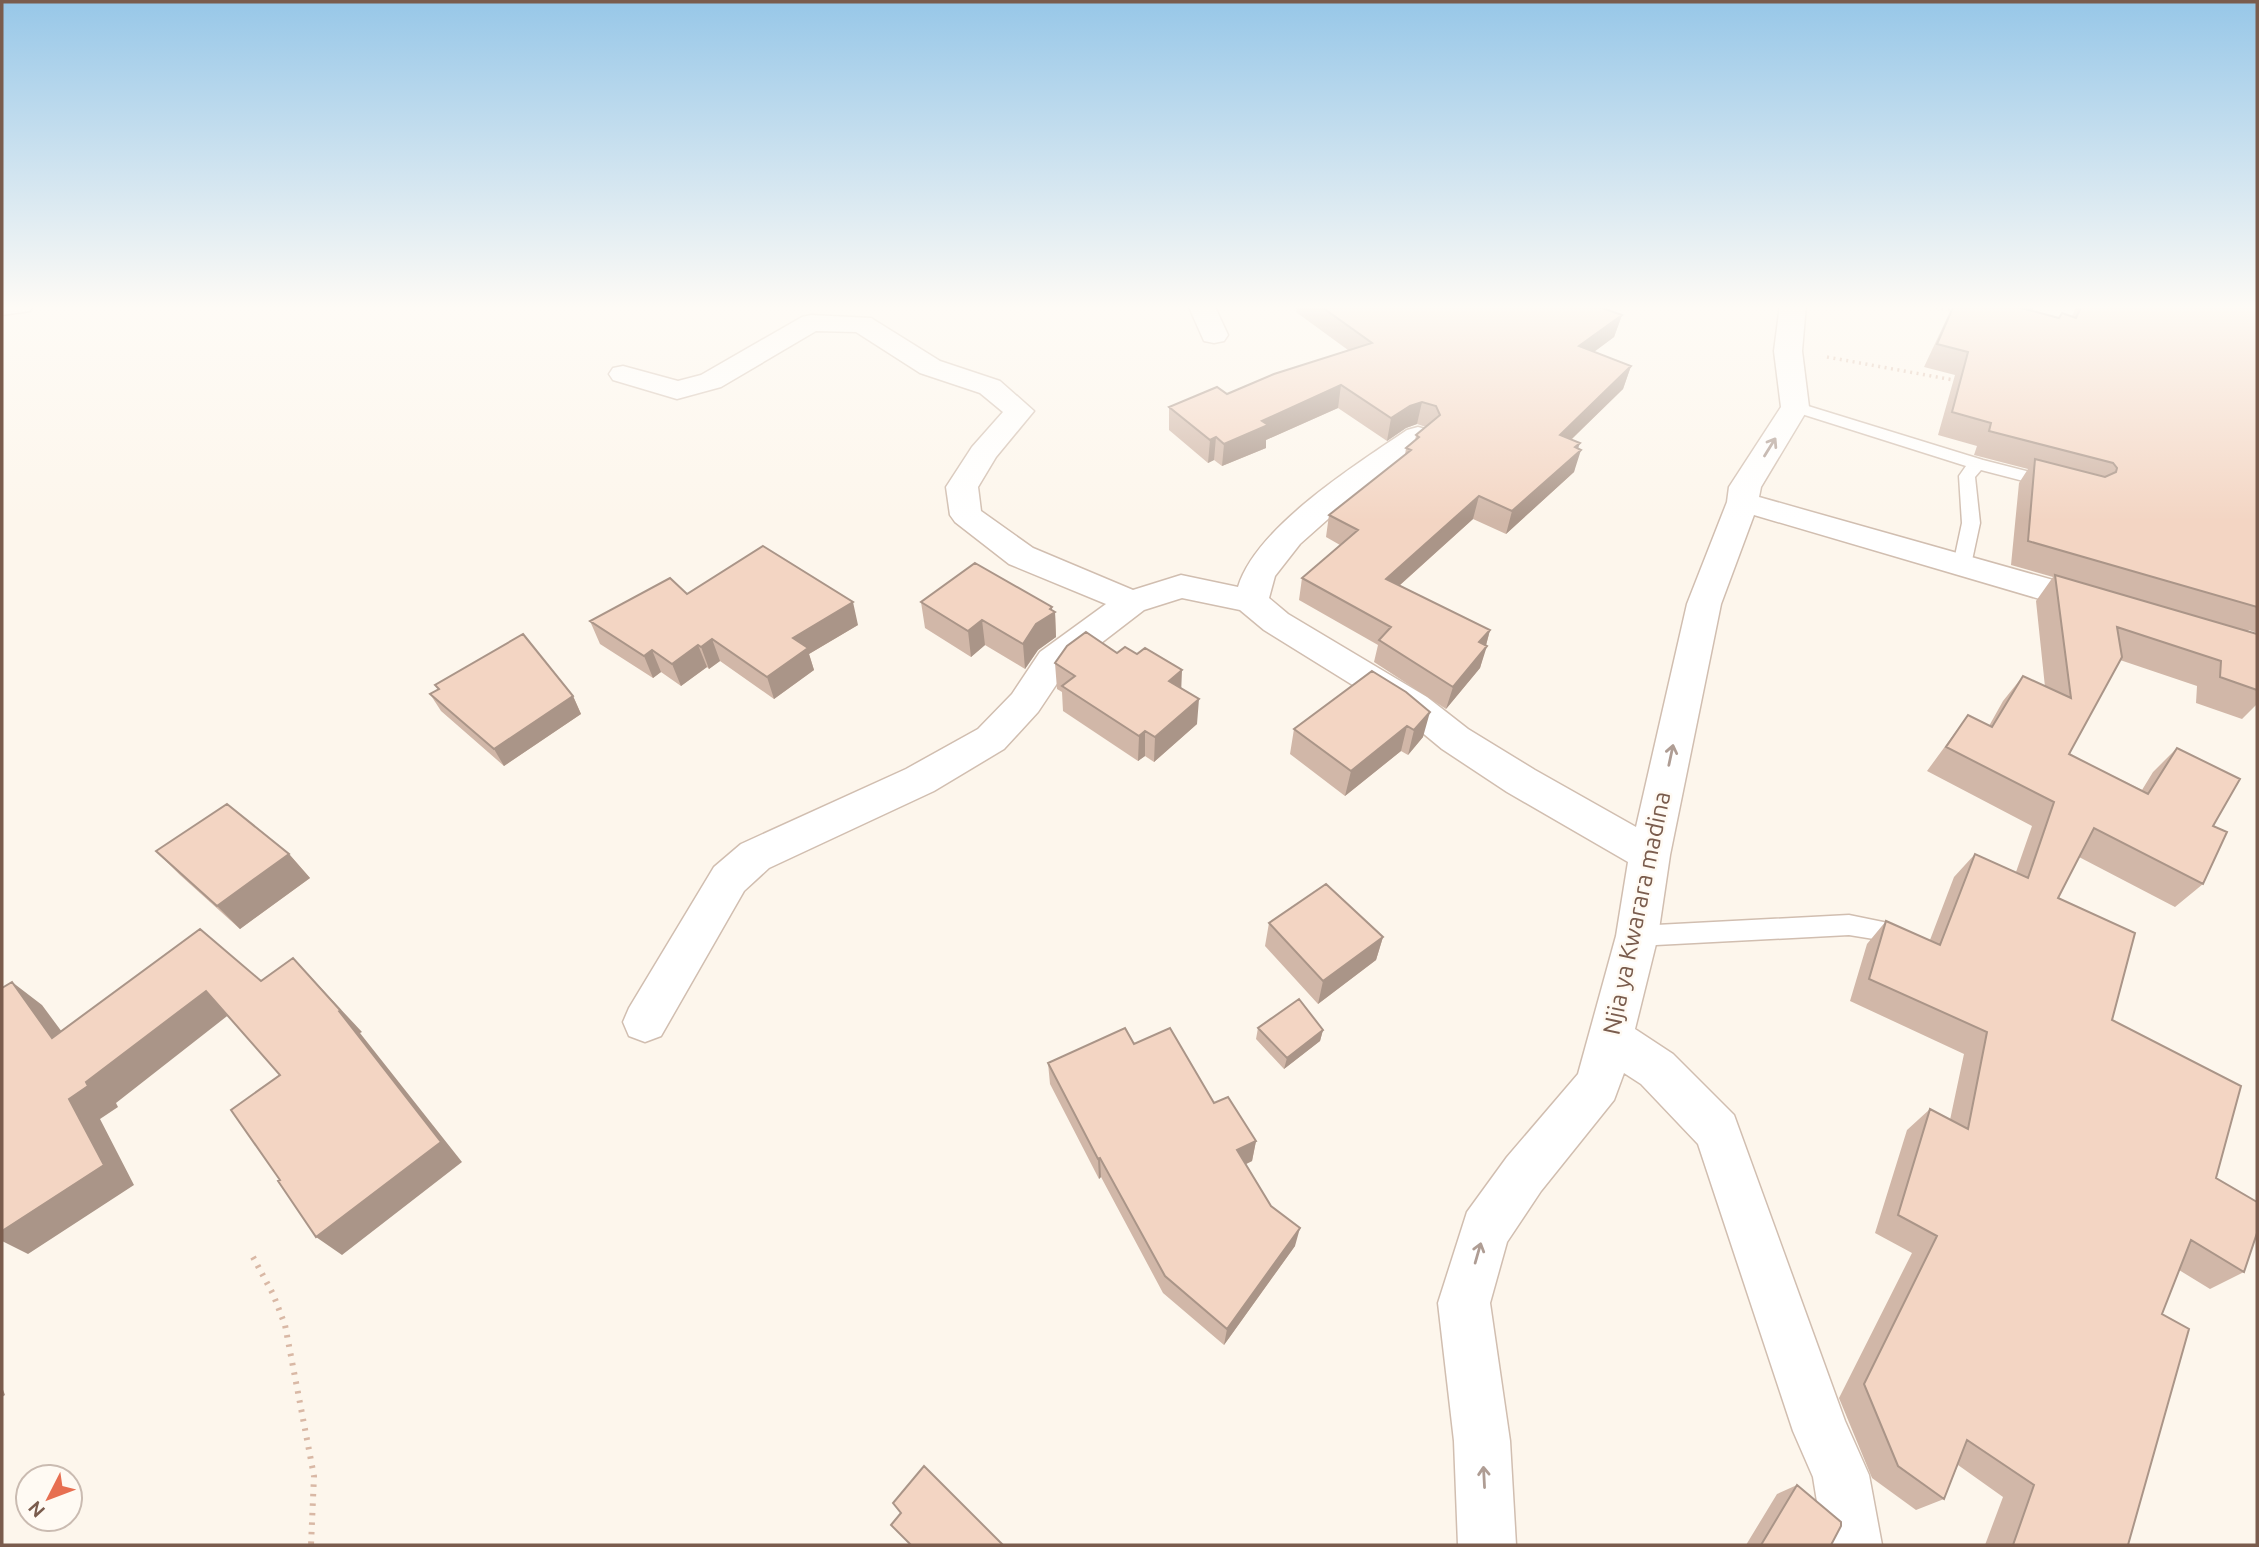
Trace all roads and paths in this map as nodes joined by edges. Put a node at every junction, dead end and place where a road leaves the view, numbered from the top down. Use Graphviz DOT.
graph roads {
  1 [pos="634,377"];
  2 [pos="716,377"];
  3 [pos="961,377"];
  4 [pos="1791,377"];
  5 [pos="1942,377"];
  6 [pos="1971,383"];
  7 [pos="1795,407"];
  8 [pos="1418,436"];
  9 [pos="1977,464"];
  10 [pos="2064,486"];
  11 [pos="1743,502"];
  12 [pos="1962,565"];
  13 [pos="1251,601"];
  14 [pos="1132,602"];
  15 [pos="2129,614"];
  16 [pos="1650,855"];
  17 [pos="1880,930"];
  18 [pos="1637,936"];
  19 [pos="645,1022"];
  20 [pos="1610,1038"];
  21 [pos="253,1257"];
  22 [pos="311,1545"];
  23 [pos="1487,1545"];
  24 [pos="1853,1545"];
  1 -- 2 [label="street"];
  3 -- 14 [label="street"];
  4 -- 7 [label="street"];
  5 -- 6 [label="path"];
  7 -- 9 [label="lane"];
  11 -- 7 [label="street, Njia ya Kwarara madina, one-way"];
  8 -- 13 [label="street"];
  9 -- 10 [label="lane"];
  9 -- 12 [label="lane"];
  11 -- 12 [label="street"];
  16 -- 11 [label="street, Njia ya Kwarara madina, one-way"];
  12 -- 15 [label="street"];
  13 -- 14 [label="street"];
  13 -- 16 [label="street"];
  14 -- 19 [label="street"];
  16 -- 18 [label="street, Njia ya Kwarara madina"];
  17 -- 18 [label="lane"];
  18 -- 20 [label="street, Njia ya Kwarara madina"];
  23 -- 20 [label="street, Njia ya Kwarara madina, one-way"];
  20 -- 24 [label="street"];
  21 -- 22 [label="path"];
}
